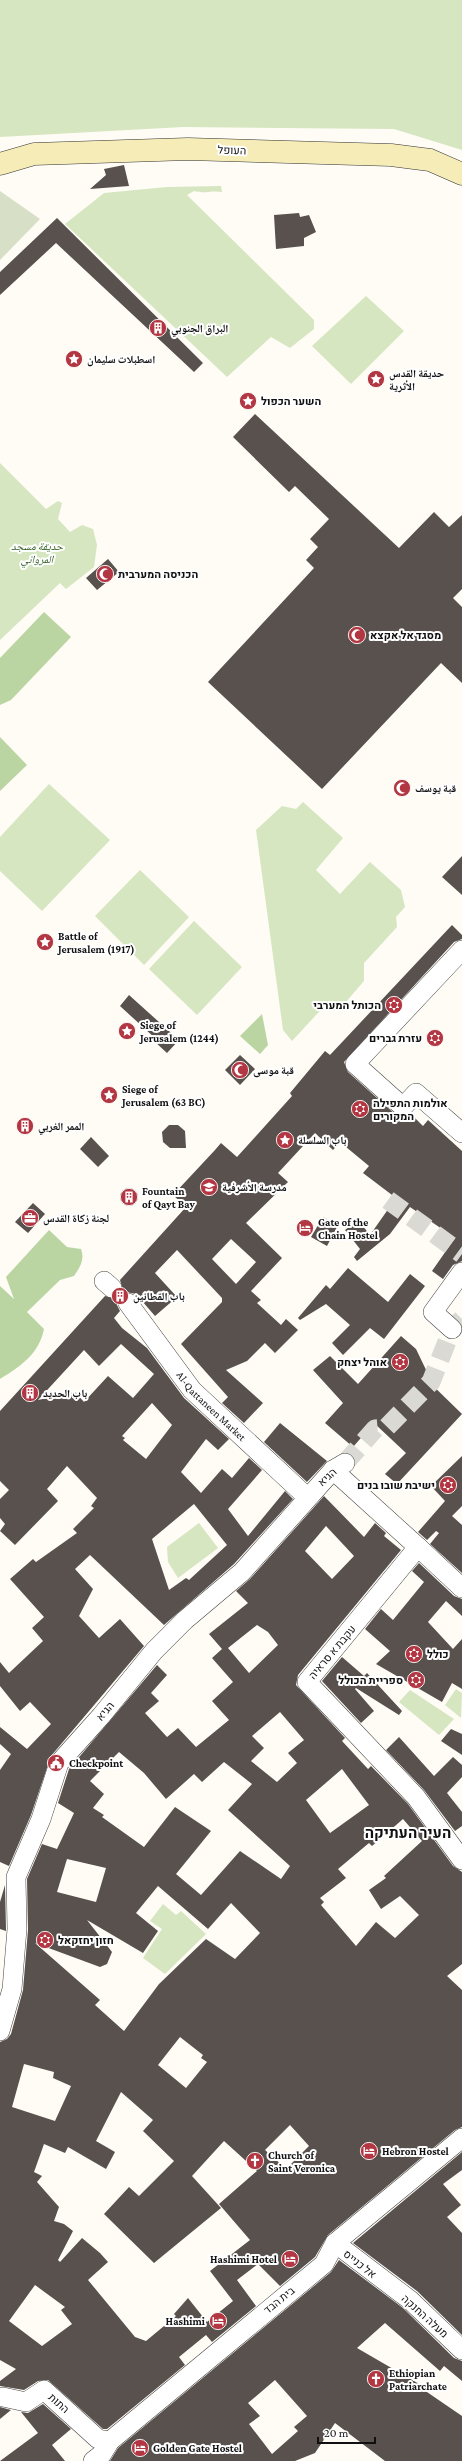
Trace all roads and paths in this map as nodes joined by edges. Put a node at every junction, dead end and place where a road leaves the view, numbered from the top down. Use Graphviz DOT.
graph roads {
  1 [pos="0,164"];
  2 [pos="462,174"];
  3 [pos="462,950"];
  4 [pos="462,1133"];
  5 [pos="462,1272"];
  6 [pos="128,1303"];
  7 [pos="452,1329"];
  8 [pos="307,1497"];
  9 [pos="418,1547"];
  10 [pos="462,1588"];
  11 [pos="462,1860"];
  12 [pos="0,2031"];
  13 [pos="462,2138"];
  14 [pos="335,2243"];
  15 [pos="386,2284"];
  16 [pos="462,2350"];
  17 [pos="3,2397"];
  18 [pos="110,2441"];
  19 [pos="93,2461"];
  1 -- 2 [label="street, העופל"];
  3 -- 4 [label="street"];
  5 -- 7 [label="street"];
  6 -- 8 [label="street, Al-Qattaneen Market"];
  8 -- 9 [label="street, הגיא"];
  8 -- 12 [label="street, הגיא"];
  9 -- 10 [label="street"];
  9 -- 11 [label="street, עקבת א סראיה"];
  13 -- 14 [label="street, בית הבד"];
  14 -- 15 [label="street, אל כנייס"];
  14 -- 18 [label="street, בית הבד"];
  15 -- 16 [label="street, מעלה החנקה"];
  17 -- 18 [label="street, התות"];
  18 -- 19 [label="street, בית הבד"];
}
